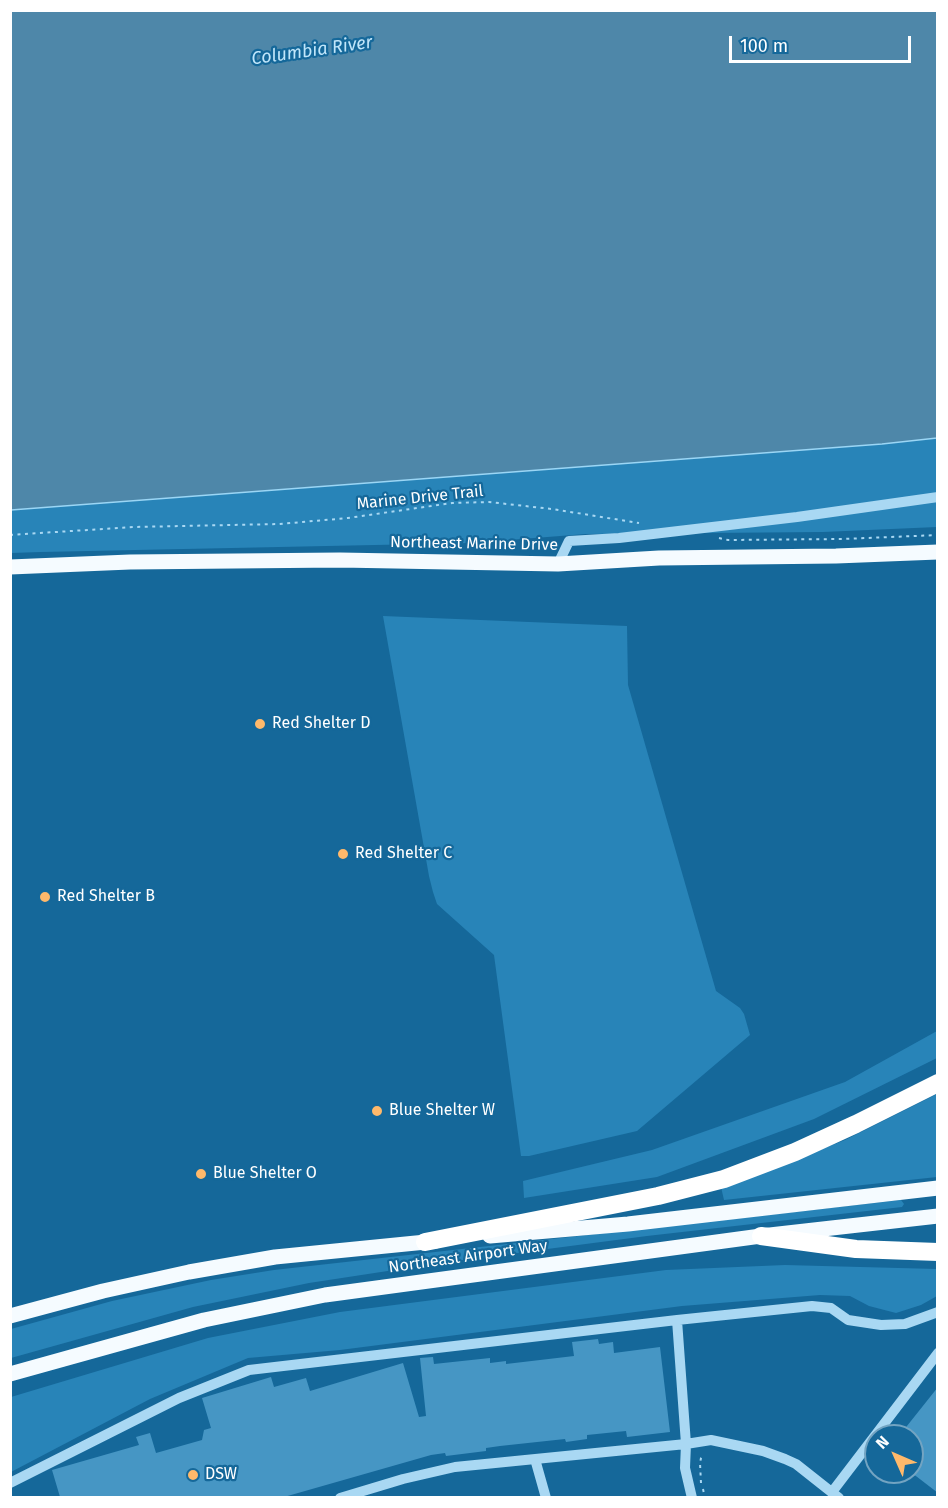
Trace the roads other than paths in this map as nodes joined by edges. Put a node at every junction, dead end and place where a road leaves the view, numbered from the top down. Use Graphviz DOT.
graph roads {
  1 [pos="938,497"];
  2 [pos="938,552"];
  3 [pos="558,564"];
  4 [pos="10,567"];
  5 [pos="938,1083"];
  6 [pos="938,1188"];
  7 [pos="938,1216"];
  8 [pos="761,1236"];
  9 [pos="425,1242"];
  10 [pos="938,1252"];
  11 [pos="938,1312"];
  12 [pos="10,1316"];
  13 [pos="677,1320"];
  14 [pos="938,1353"];
  15 [pos="10,1374"];
  16 [pos="686,1444"];
  17 [pos="535,1459"];
  18 [pos="10,1484"];
  19 [pos="369,1493"];
  20 [pos="835,1495"];
  21 [pos="340,1497"];
  22 [pos="546,1497"];
  23 [pos="692,1497"];
  1 -- 3 [label="lane"];
  2 -- 3 [label="main road, Northeast Marine Drive"];
  3 -- 4 [label="main road, Northeast Marine Drive"];
  5 -- 9 [label="highway"];
  6 -- 9 [label="main road, Northeast Airport Way"];
  7 -- 8 [label="main road, Northeast Airport Way"];
  8 -- 10 [label="highway"];
  8 -- 15 [label="main road, Northeast Airport Way"];
  9 -- 12 [label="main road, Northeast Airport Way"];
  11 -- 13 [label="lane"];
  13 -- 16 [label="lane"];
  13 -- 18 [label="lane"];
  14 -- 20 [label="lane"];
  16 -- 17 [label="lane"];
  16 -- 20 [label="lane"];
  16 -- 23 [label="lane"];
  17 -- 19 [label="lane"];
  17 -- 22 [label="lane"];
  19 -- 21 [label="lane"];
}
